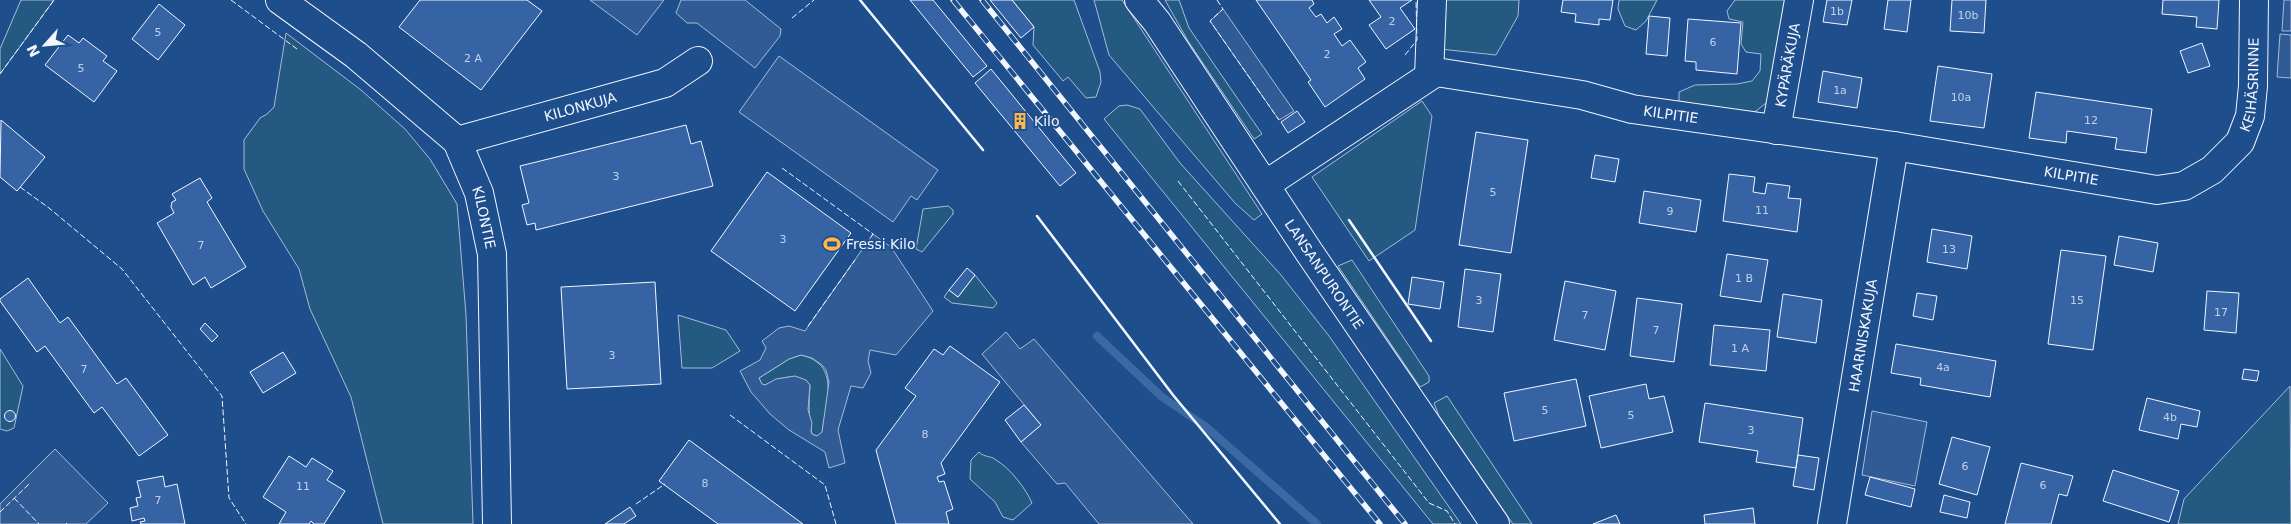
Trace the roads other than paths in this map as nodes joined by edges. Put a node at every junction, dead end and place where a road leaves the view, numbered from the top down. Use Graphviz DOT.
graph roads {
  1 [pos="280,0"];
  2 [pos="1139,0"];
  3 [pos="1432,0"];
  4 [pos="1799,0"];
  5 [pos="2254,0"];
  6 [pos="1155,11"];
  7 [pos="698,61"];
  8 [pos="1429,76"];
  9 [pos="1776,130"];
  10 [pos="458,141"];
  11 [pos="1894,146"];
  12 [pos="2110,183"];
  13 [pos="1265,185"];
  14 [pos="497,524"];
  15 [pos="1495,524"];
  16 [pos="1832,524"];
  1 -- 10 [label="street, KILONTIE"];
  2 -- 6 [label="street, LANSANPURONTIE"];
  3 -- 8 [label="street"];
  4 -- 9 [label="street, KYPÄRÄKUJA"];
  5 -- 12 [label="street, KEIHÄSRINNE"];
  6 -- 13 [label="street, LANSANPURONTIE"];
  7 -- 10 [label="street, KILONKUJA"];
  8 -- 9 [label="street, KILPITIE"];
  8 -- 13 [label="street, KILPITIE"];
  9 -- 11 [label="street, KILPITIE"];
  10 -- 14 [label="street, KILONTIE"];
  11 -- 12 [label="street, KILPITIE"];
  11 -- 16 [label="street, HAARNISKAKUJA"];
  13 -- 15 [label="street, LANSANPURONTIE"];
}
